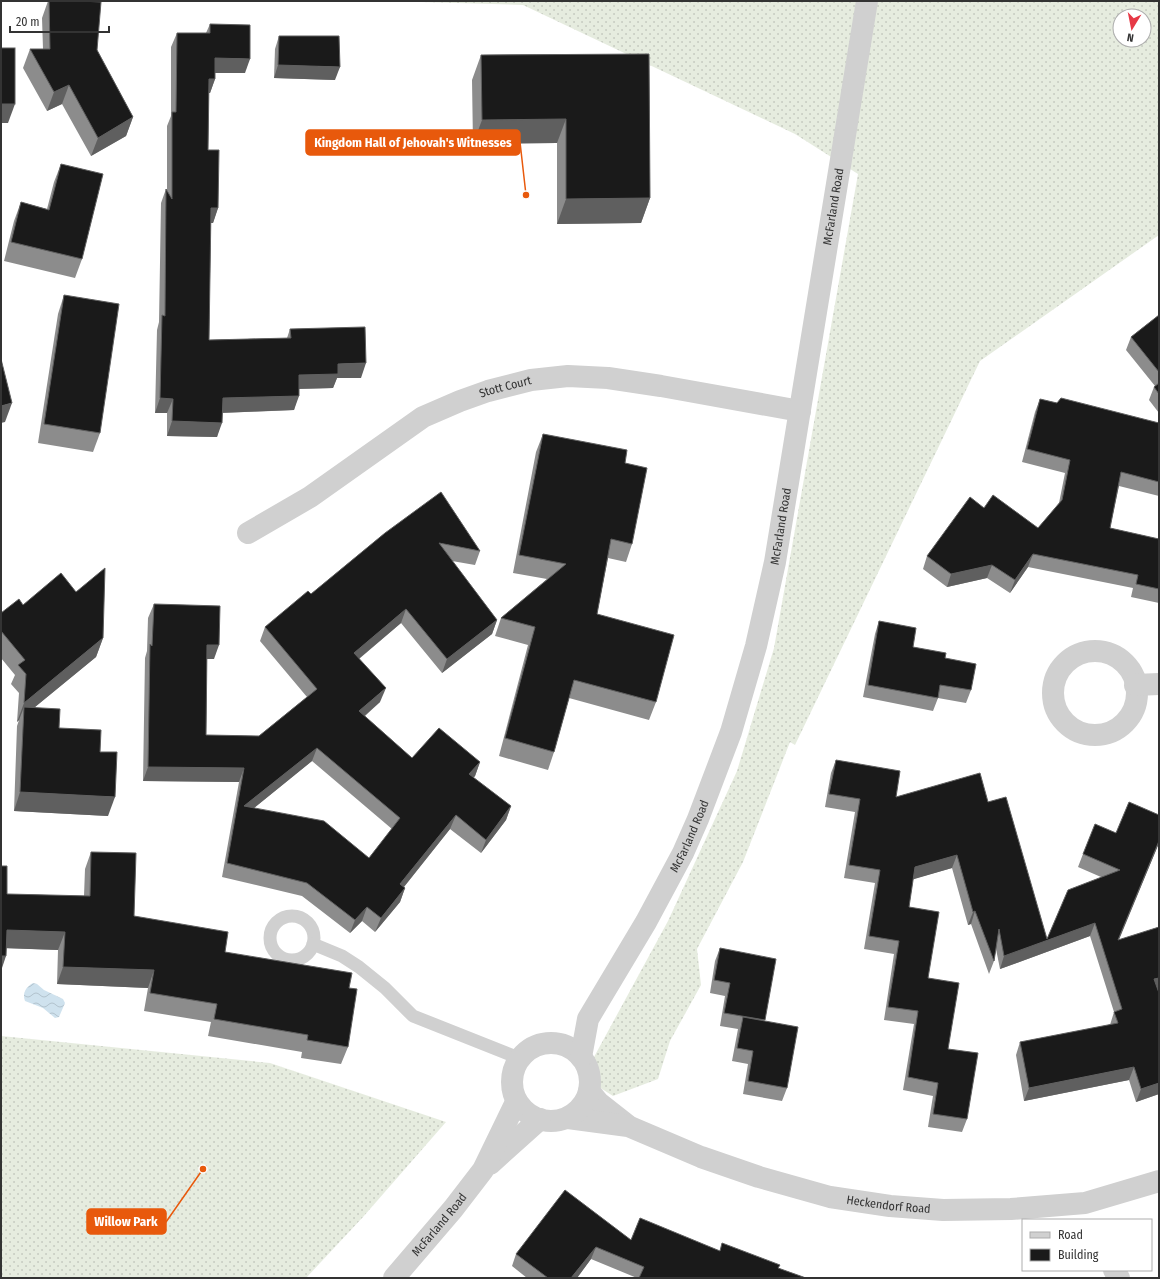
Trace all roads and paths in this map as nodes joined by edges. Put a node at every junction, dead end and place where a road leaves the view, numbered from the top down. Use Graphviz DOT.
graph roads {
  1 [pos="867,1"];
  2 [pos="800,411"];
  3 [pos="248,533"];
  4 [pos="1159,684"];
  5 [pos="1135,685"];
  6 [pos="313,944"];
  7 [pos="588,1019"];
  8 [pos="554,1043"];
  9 [pos="581,1056"];
  10 [pos="519,1058"];
  11 [pos="589,1090"];
  12 [pos="516,1102"];
  13 [pos="568,1118"];
  14 [pos="540,1119"];
  15 [pos="628,1126"];
  16 [pos="483,1170"];
  17 [pos="1159,1181"];
  18 [pos="1088,1211"];
  19 [pos="394,1278"];
  1 -- 2 [label="street, McFarland Road"];
  2 -- 3 [label="street, Stott Court"];
  2 -- 7 [label="street, McFarland Road"];
  4 -- 5 [label="street"];
  6 -- 10 [label="lane"];
  7 -- 8 [label="street, McFarland Road"];
  7 -- 9 [label="street, McFarland Road"];
  8 -- 9 [label="street"];
  8 -- 10 [label="street"];
  9 -- 11 [label="street"];
  10 -- 12 [label="street"];
  11 -- 13 [label="street"];
  11 -- 15 [label="street, Heckendorf Road"];
  12 -- 14 [label="street"];
  12 -- 16 [label="street, McFarland Road"];
  13 -- 14 [label="street"];
  13 -- 15 [label="street, Heckendorf Road"];
  14 -- 16 [label="street, McFarland Road"];
  15 -- 18 [label="street, Heckendorf Road"];
  16 -- 19 [label="street, McFarland Road"];
  17 -- 18 [label="street, Heckendorf Road"];
}
